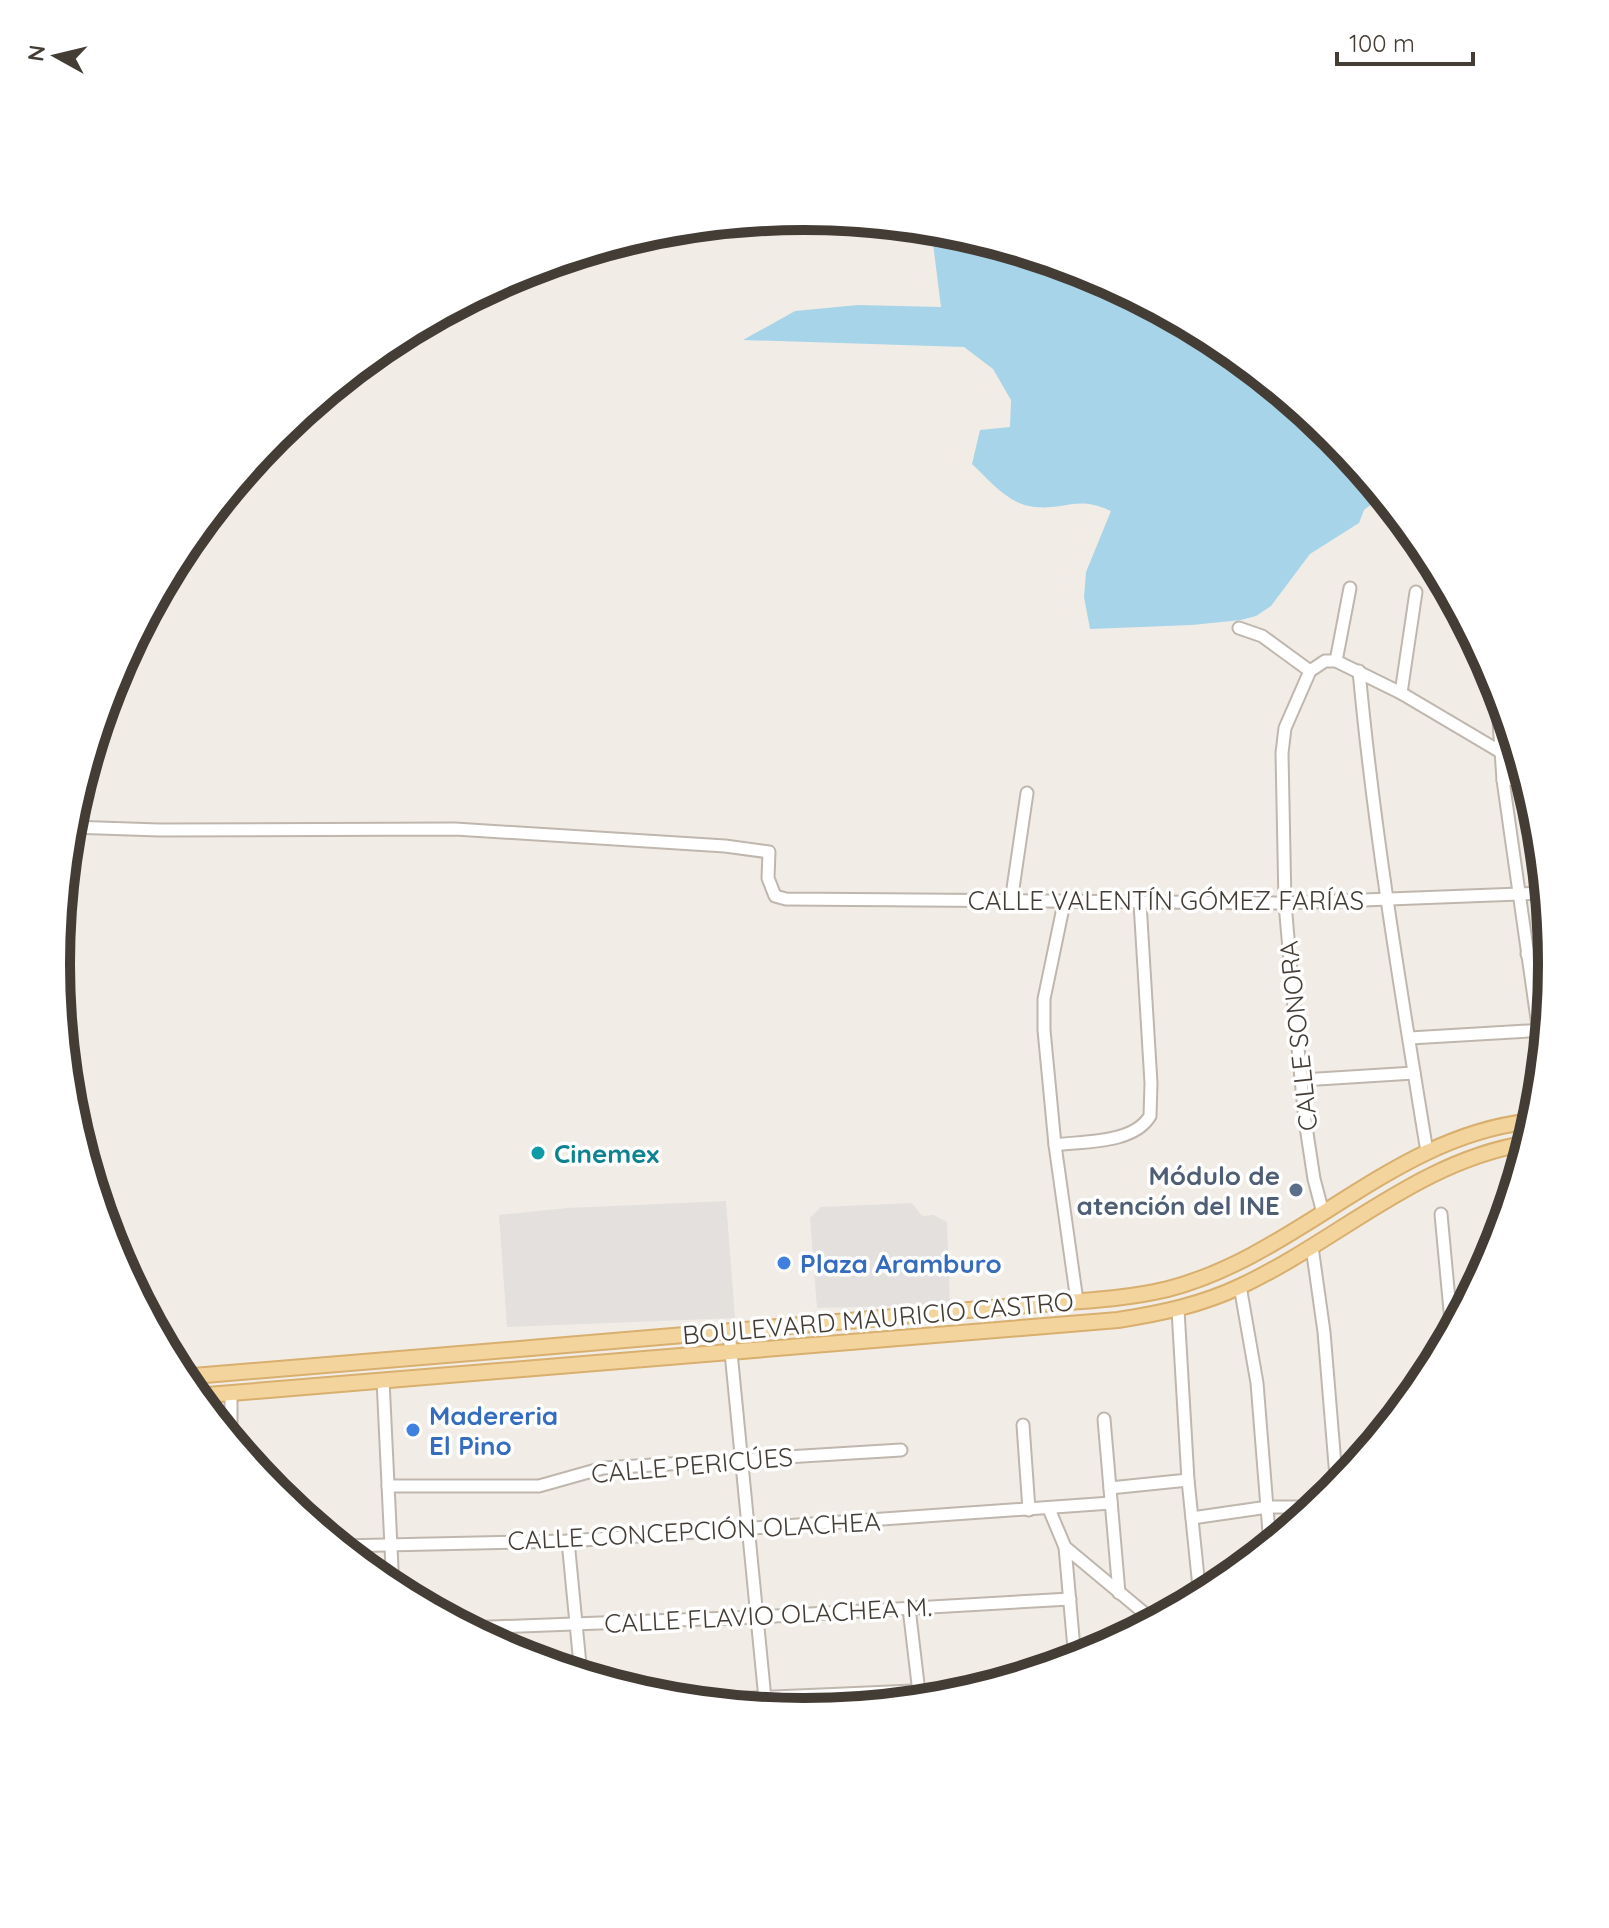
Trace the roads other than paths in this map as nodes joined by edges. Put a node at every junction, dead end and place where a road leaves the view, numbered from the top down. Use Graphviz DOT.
graph roads {
  1 [pos="1350,588"];
  2 [pos="1416,592"];
  3 [pos="1239,628"];
  4 [pos="1336,661"];
  5 [pos="1310,671"];
  6 [pos="1359,671"];
  7 [pos="1401,693"];
  8 [pos="1498,722"];
  9 [pos="1499,751"];
  10 [pos="1515,779"];
  11 [pos="1503,780"];
  12 [pos="1027,793"];
  13 [pos="83,827"];
  14 [pos="1535,893"];
  15 [pos="1519,894"];
  16 [pos="1386,898"];
  17 [pos="1011,902"];
  18 [pos="1064,903"];
  19 [pos="1140,903"];
  20 [pos="1285,903"];
  21 [pos="1539,952"];
  22 [pos="1527,954"];
  23 [pos="1537,1003"];
  24 [pos="1535,1030"];
  25 [pos="1410,1038"];
  26 [pos="1414,1073"];
  27 [pos="1302,1080"];
  28 [pos="1521,1123"];
  29 [pos="1055,1145"];
  30 [pos="1516,1146"];
  31 [pos="1427,1152"];
  32 [pos="1323,1213"];
  33 [pos="1441,1214"];
  34 [pos="1312,1247"];
  35 [pos="1240,1286"];
  36 [pos="1077,1301"];
  37 [pos="1038,1304"];
  38 [pos="1454,1306"];
  39 [pos="1178,1310"];
  40 [pos="1003,1329"];
  41 [pos="729,1332"];
  42 [pos="731,1352"];
  43 [pos="197,1376"];
  44 [pos="383,1380"];
  45 [pos="231,1393"];
  46 [pos="210,1395"];
  47 [pos="1104,1419"];
  48 [pos="231,1422"];
  49 [pos="1023,1425"];
  50 [pos="901,1450"];
  51 [pos="742,1461"];
  52 [pos="1335,1471"];
  53 [pos="1188,1480"];
  54 [pos="388,1486"];
  55 [pos="1110,1488"];
  56 [pos="1111,1503"];
  57 [pos="1268,1507"];
  58 [pos="1299,1507"];
  59 [pos="1049,1509"];
  60 [pos="1029,1510"];
  61 [pos="1192,1518"];
  62 [pos="748,1529"];
  63 [pos="1269,1532"];
  64 [pos="568,1541"];
  65 [pos="391,1544"];
  66 [pos="355,1545"];
  67 [pos="1065,1547"];
  68 [pos="392,1572"];
  69 [pos="1199,1584"];
  70 [pos="1119,1593"];
  71 [pos="1070,1599"];
  72 [pos="909,1608"];
  73 [pos="1145,1614"];
  74 [pos="757,1617"];
  75 [pos="576,1624"];
  76 [pos="489,1627"];
  77 [pos="1074,1648"];
  78 [pos="580,1663"];
  79 [pos="919,1689"];
  80 [pos="765,1697"];
  1 -- 4 [label="street"];
  2 -- 7 [label="street"];
  3 -- 5 [label="street"];
  4 -- 5 [label="street"];
  4 -- 6 [label="street"];
  5 -- 20 [label="street, CALLE SONORA"];
  6 -- 7 [label="street"];
  6 -- 16 [label="street"];
  7 -- 9 [label="street"];
  8 -- 9 [label="street"];
  9 -- 11 [label="street"];
  10 -- 11 [label="street"];
  11 -- 15 [label="street"];
  12 -- 17 [label="street"];
  13 -- 17 [label="street, CALLE VALENTÍN GÓMEZ FARÍAS"];
  14 -- 15 [label="street, CALLE VALENTÍN GÓMEZ FARÍAS"];
  15 -- 16 [label="street, CALLE VALENTÍN GÓMEZ FARÍAS"];
  15 -- 22 [label="street"];
  16 -- 20 [label="street, CALLE VALENTÍN GÓMEZ FARÍAS"];
  16 -- 25 [label="street"];
  17 -- 18 [label="street, CALLE VALENTÍN GÓMEZ FARÍAS"];
  18 -- 19 [label="street, CALLE VALENTÍN GÓMEZ FARÍAS"];
  18 -- 29 [label="street"];
  19 -- 20 [label="street, CALLE VALENTÍN GÓMEZ FARÍAS"];
  19 -- 29 [label="street"];
  20 -- 27 [label="street, CALLE SONORA"];
  21 -- 22 [label="street"];
  22 -- 23 [label="street"];
  24 -- 25 [label="street"];
  25 -- 26 [label="street"];
  26 -- 27 [label="street"];
  26 -- 31 [label="street"];
  27 -- 32 [label="street, CALLE SONORA"];
  28 -- 31 [label="main road, BOULEVARD MAURICIO CASTRO"];
  29 -- 36 [label="street"];
  30 -- 34 [label="main road, BOULEVARD MAURICIO CASTRO"];
  31 -- 32 [label="main road, BOULEVARD MAURICIO CASTRO"];
  32 -- 36 [label="main road, BOULEVARD MAURICIO CASTRO"];
  33 -- 38 [label="street"];
  34 -- 35 [label="main road, BOULEVARD MAURICIO CASTRO"];
  34 -- 52 [label="street"];
  35 -- 39 [label="main road, BOULEVARD MAURICIO CASTRO"];
  35 -- 57 [label="street"];
  36 -- 37 [label="main road, BOULEVARD MAURICIO CASTRO"];
  37 -- 40 [label="main road"];
  37 -- 41 [label="main road, BOULEVARD MAURICIO CASTRO"];
  39 -- 40 [label="main road, BOULEVARD MAURICIO CASTRO"];
  39 -- 53 [label="street"];
  40 -- 42 [label="main road, BOULEVARD MAURICIO CASTRO"];
  41 -- 42 [label="street"];
  41 -- 43 [label="main road, BOULEVARD MAURICIO CASTRO"];
  42 -- 44 [label="main road, BOULEVARD MAURICIO CASTRO"];
  42 -- 51 [label="street"];
  44 -- 45 [label="main road, BOULEVARD MAURICIO CASTRO"];
  44 -- 54 [label="street"];
  45 -- 46 [label="main road, BOULEVARD MAURICIO CASTRO"];
  45 -- 48 [label="street"];
  47 -- 55 [label="street"];
  49 -- 60 [label="street"];
  50 -- 51 [label="street, CALLE PERICÚES"];
  51 -- 54 [label="street, CALLE PERICÚES"];
  51 -- 62 [label="street"];
  53 -- 55 [label="street"];
  53 -- 61 [label="street"];
  54 -- 65 [label="street"];
  55 -- 56 [label="street"];
  56 -- 59 [label="street, CALLE CONCEPCIÓN OLACHEA"];
  56 -- 70 [label="street"];
  57 -- 58 [label="street"];
  57 -- 61 [label="street"];
  57 -- 63 [label="street"];
  59 -- 60 [label="street, CALLE CONCEPCIÓN OLACHEA"];
  59 -- 67 [label="street"];
  60 -- 62 [label="street, CALLE CONCEPCIÓN OLACHEA"];
  61 -- 69 [label="street"];
  62 -- 64 [label="street, CALLE CONCEPCIÓN OLACHEA"];
  62 -- 74 [label="street"];
  64 -- 65 [label="street, CALLE CONCEPCIÓN OLACHEA"];
  64 -- 75 [label="street"];
  65 -- 66 [label="street, CALLE CONCEPCIÓN OLACHEA"];
  65 -- 68 [label="street"];
  67 -- 70 [label="street"];
  67 -- 71 [label="street"];
  70 -- 73 [label="street"];
  71 -- 72 [label="street, CALLE FLAVIO OLACHEA M."];
  71 -- 77 [label="street"];
  72 -- 74 [label="street, CALLE FLAVIO OLACHEA M."];
  72 -- 79 [label="street"];
  74 -- 75 [label="street, CALLE FLAVIO OLACHEA M."];
  74 -- 80 [label="street"];
  75 -- 76 [label="street, CALLE FLAVIO OLACHEA M."];
  75 -- 78 [label="street"];
}
